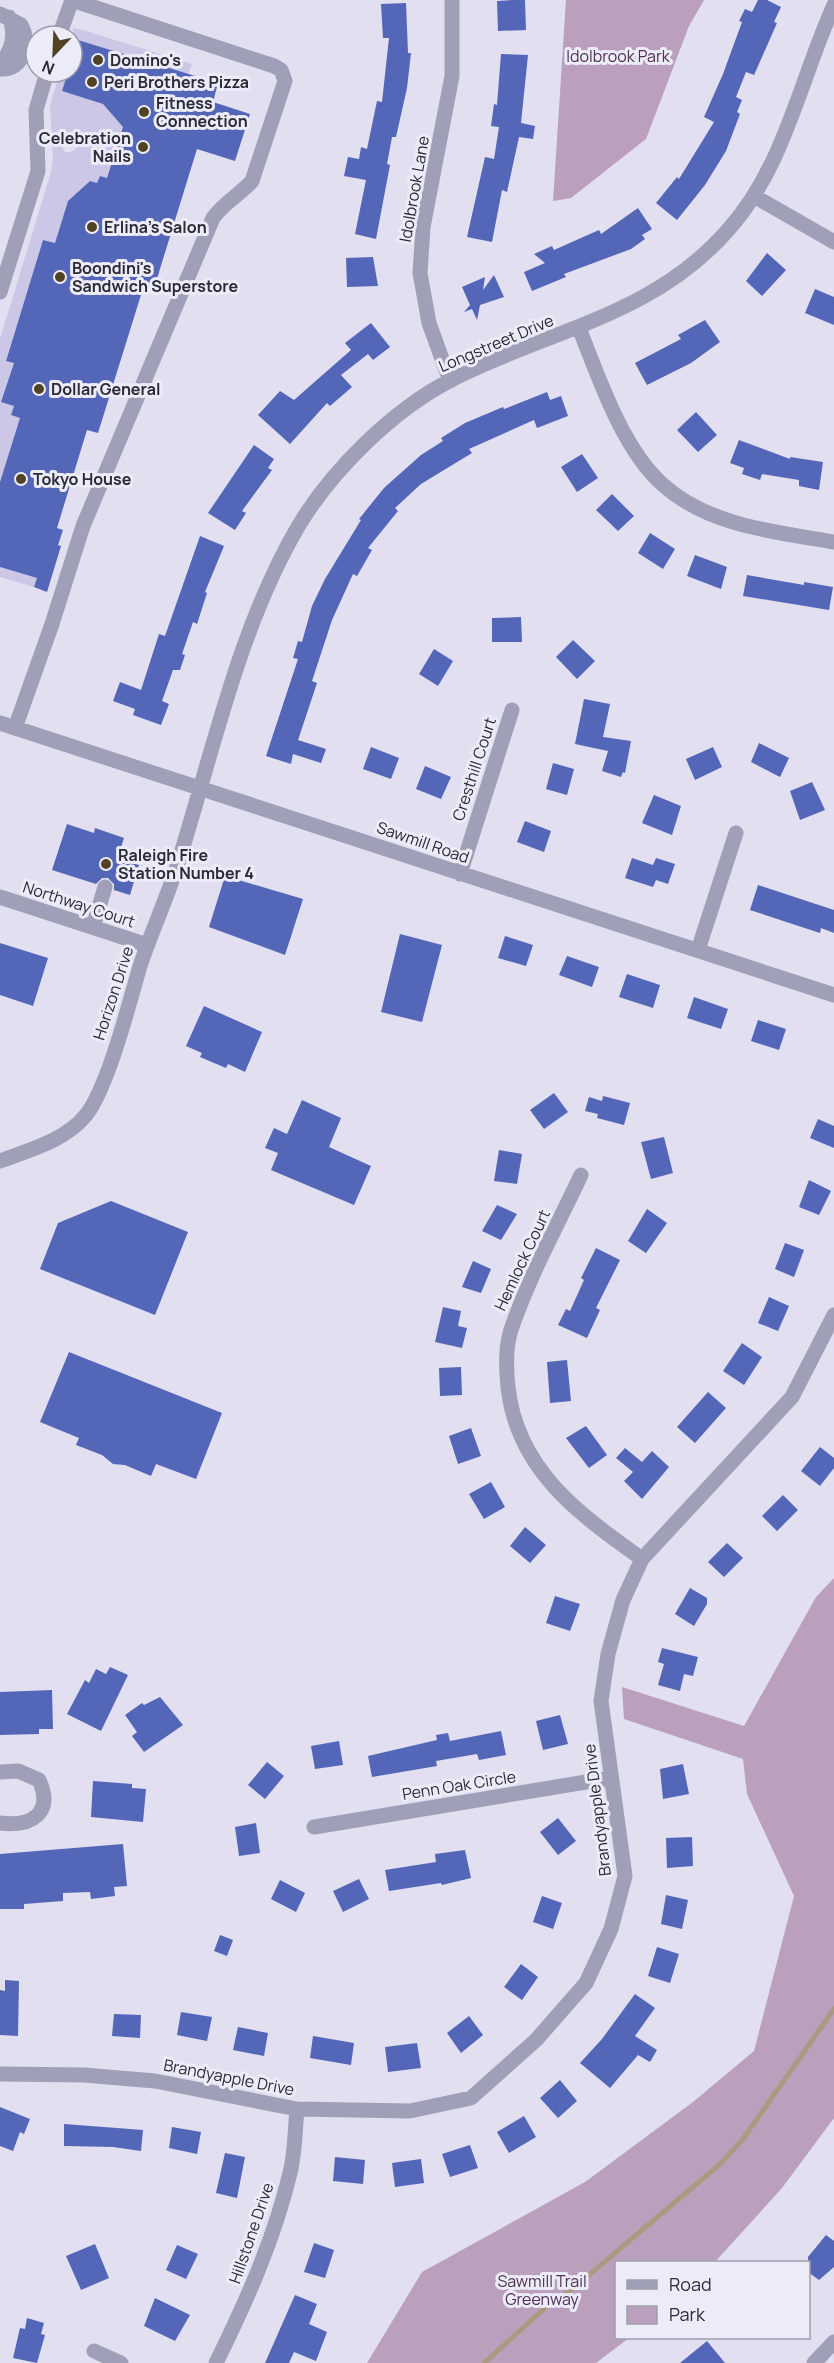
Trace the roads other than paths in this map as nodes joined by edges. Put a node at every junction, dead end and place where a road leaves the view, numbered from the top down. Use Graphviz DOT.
graph roads {
  1 [pos="72,0"];
  2 [pos="452,0"];
  3 [pos="834,5"];
  4 [pos="5,15"];
  5 [pos="63,24"];
  6 [pos="0,63"];
  7 [pos="0,69"];
  8 [pos="44,84"];
  9 [pos="754,196"];
  10 [pos="834,242"];
  11 [pos="0,292"];
  12 [pos="579,328"];
  13 [pos="450,381"];
  14 [pos="834,542"];
  15 [pos="512,710"];
  16 [pos="0,723"];
  17 [pos="15,728"];
  18 [pos="200,787"];
  19 [pos="736,833"];
  20 [pos="460,874"];
  21 [pos="105,887"];
  22 [pos="0,897"];
  23 [pos="93,927"];
  24 [pos="147,945"];
  25 [pos="698,950"];
  26 [pos="834,995"];
  27 [pos="0,1161"];
  28 [pos="581,1175"];
  29 [pos="834,1315"];
  30 [pos="642,1559"];
  31 [pos="0,1772"];
  32 [pos="610,1778"];
  33 [pos="0,1823"];
  34 [pos="314,1827"];
  35 [pos="0,2074"];
  36 [pos="297,2109"];
  37 [pos="834,2342"];
  38 [pos="94,2351"];
  39 [pos="120,2363"];
  40 [pos="216,2363"];
  41 [pos="814,2363"];
  1 -- 5 [label="street"];
  1 -- 17 [label="street"];
  2 -- 13 [label="street, Idolbrook Lane"];
  3 -- 9 [label="street, Longstreet Drive"];
  4 -- 6 [label="street"];
  4 -- 7 [label="street"];
  8 -- 11 [label="street"];
  9 -- 10 [label="street"];
  9 -- 12 [label="street, Longstreet Drive"];
  12 -- 13 [label="street, Longstreet Drive"];
  12 -- 14 [label="street"];
  13 -- 18 [label="street, Longstreet Drive"];
  15 -- 20 [label="street, Cresthill Court"];
  16 -- 17 [label="street, Sawmill Road"];
  17 -- 18 [label="street, Sawmill Road"];
  18 -- 20 [label="street, Sawmill Road"];
  18 -- 24 [label="street, Horizon Drive"];
  19 -- 25 [label="street"];
  20 -- 25 [label="street, Sawmill Road"];
  21 -- 23 [label="street"];
  22 -- 23 [label="street, Northway Court"];
  23 -- 24 [label="street, Northway Court"];
  24 -- 27 [label="street, Horizon Drive"];
  25 -- 26 [label="street, Sawmill Road"];
  28 -- 30 [label="street, Hemlock Court"];
  29 -- 30 [label="street, Brandyapple Drive"];
  30 -- 32 [label="street, Brandyapple Drive"];
  31 -- 33 [label="street"];
  32 -- 34 [label="street, Penn Oak Circle"];
  32 -- 36 [label="street, Brandyapple Drive"];
  35 -- 36 [label="street, Brandyapple Drive"];
  36 -- 40 [label="street, Hillstone Drive"];
  37 -- 41 [label="street"];
  38 -- 39 [label="street"];
}
